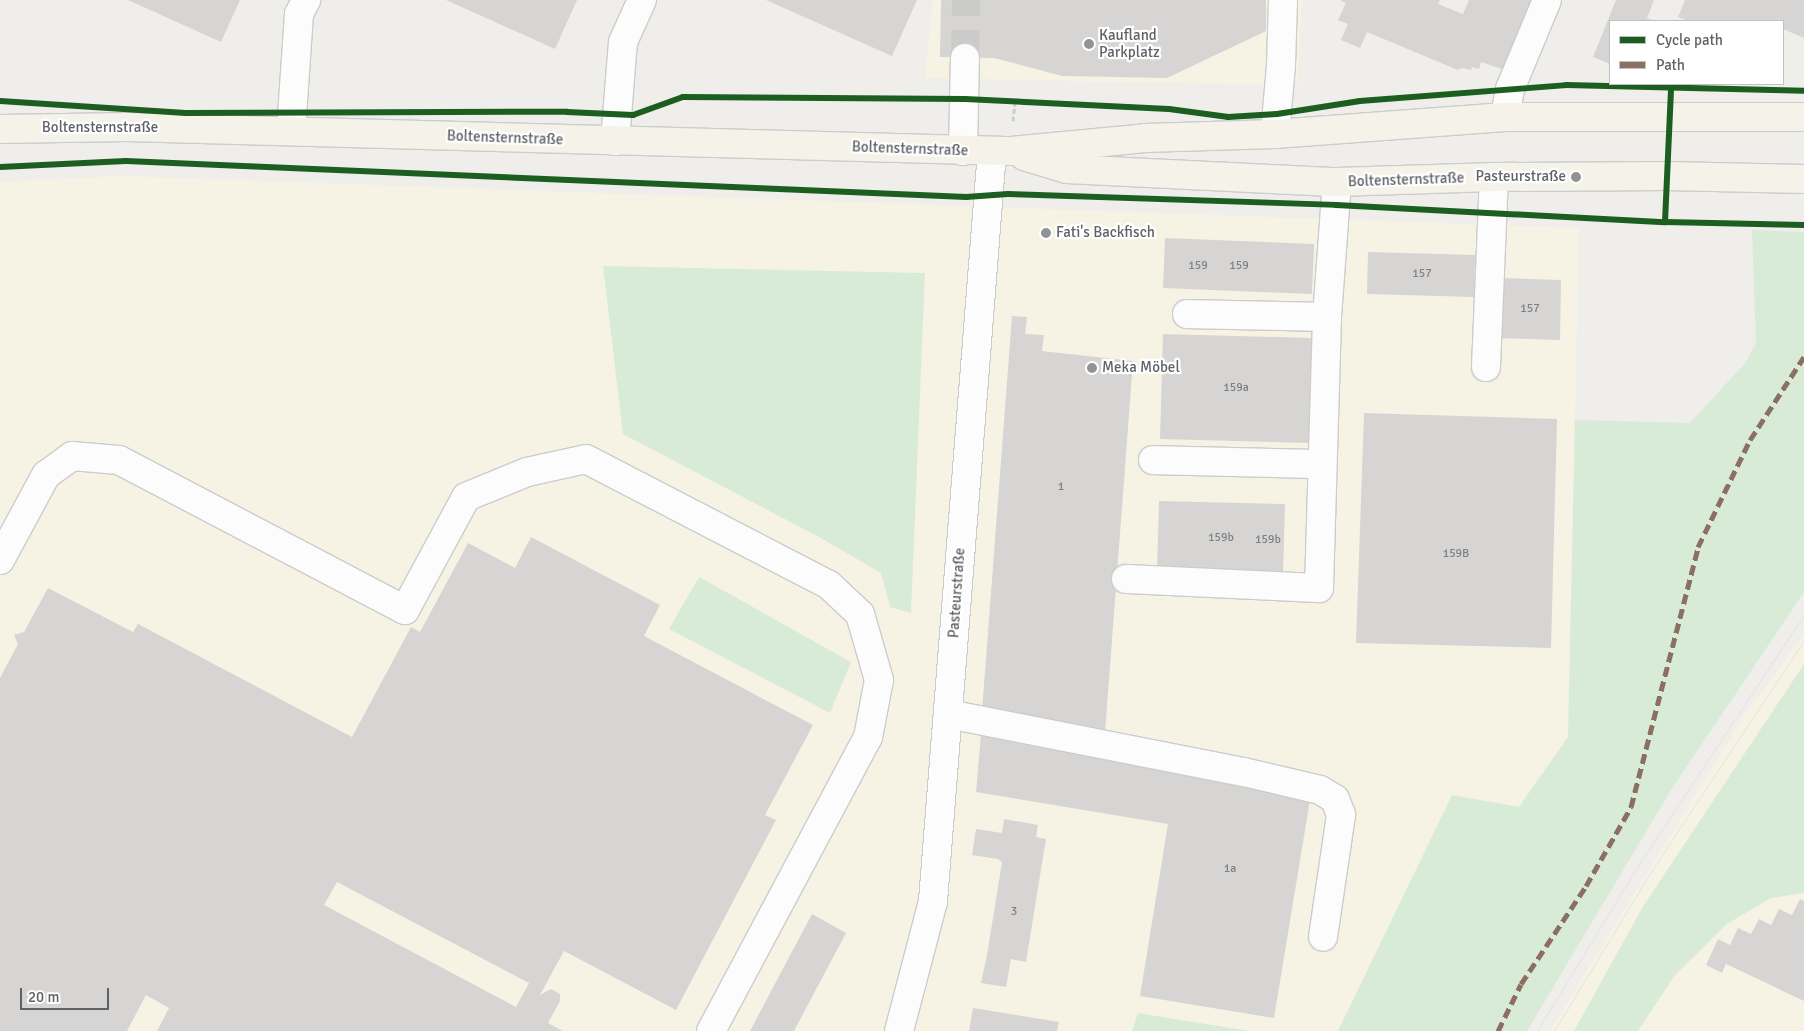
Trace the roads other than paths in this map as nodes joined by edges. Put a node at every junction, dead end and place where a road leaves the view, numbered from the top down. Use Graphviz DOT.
graph roads {
  1 [pos="306,0"];
  2 [pos="642,0"];
  3 [pos="1283,0"];
  4 [pos="1547,0"];
  5 [pos="965,58"];
  6 [pos="1505,117"];
  7 [pos="1804,117"];
  8 [pos="0,129"];
  9 [pos="291,132"];
  10 [pos="1275,134"];
  11 [pos="616,141"];
  12 [pos="963,151"];
  13 [pos="1001,151"];
  14 [pos="1494,177"];
  15 [pos="1804,179"];
  16 [pos="1337,182"];
  17 [pos="1187,314"];
  18 [pos="1327,317"];
  19 [pos="1486,367"];
  20 [pos="1153,460"];
  21 [pos="1322,464"];
  22 [pos="0,560"];
  23 [pos="1126,579"];
  24 [pos="948,714"];
  25 [pos="1323,937"];
  26 [pos="711,1031"];
  27 [pos="899,1031"];
  1 -- 9 [label="street"];
  2 -- 11 [label="street"];
  3 -- 10 [label="street"];
  4 -- 6 [label="street"];
  5 -- 12 [label="street"];
  6 -- 7 [label="main road, Boltensternstraße"];
  6 -- 10 [label="main road, Boltensternstraße"];
  8 -- 9 [label="main road, Boltensternstraße"];
  9 -- 11 [label="main road, Boltensternstraße"];
  10 -- 13 [label="main road, Boltensternstraße"];
  11 -- 12 [label="main road, Boltensternstraße"];
  12 -- 13 [label="main road, Boltensternstraße"];
  13 -- 16 [label="main road, Boltensternstraße"];
  13 -- 24 [label="street, Pasteurstraße"];
  14 -- 15 [label="main road, Boltensternstraße"];
  14 -- 16 [label="main road, Boltensternstraße"];
  14 -- 19 [label="street"];
  16 -- 18 [label="street"];
  17 -- 18 [label="street"];
  18 -- 21 [label="street"];
  20 -- 21 [label="street"];
  21 -- 23 [label="street"];
  22 -- 26 [label="street"];
  24 -- 25 [label="street"];
  24 -- 27 [label="street, Pasteurstraße"];
}
